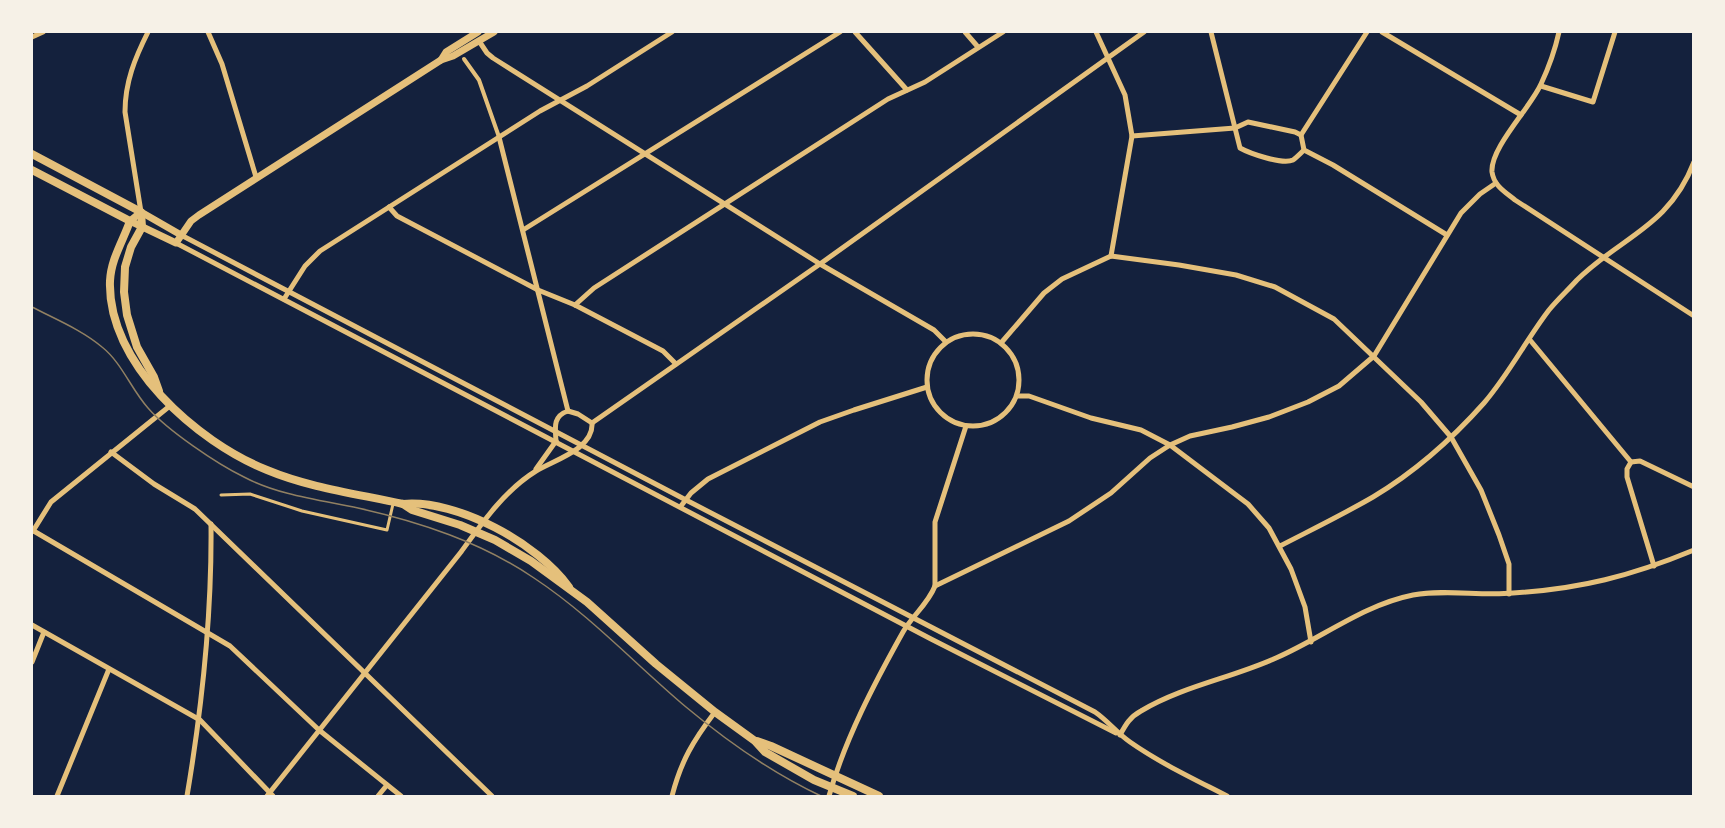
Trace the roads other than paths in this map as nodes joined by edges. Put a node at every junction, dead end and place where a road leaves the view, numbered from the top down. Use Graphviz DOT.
graph roads {
  1 [pos="43,32"];
  2 [pos="148,32"];
  3 [pos="208,32"];
  4 [pos="494,32"];
  5 [pos="672,32"];
  6 [pos="840,32"];
  7 [pos="855,32"];
  8 [pos="965,32"];
  9 [pos="1003,32"];
  10 [pos="1096,32"];
  11 [pos="1144,32"];
  12 [pos="1211,32"];
  13 [pos="1367,32"];
  14 [pos="1382,32"];
  15 [pos="1559,32"];
  16 [pos="1616,32"];
  17 [pos="474,33"];
  18 [pos="32,37"];
  19 [pos="479,41"];
  20 [pos="978,47"];
  21 [pos="1108,57"];
  22 [pos="464,59"];
  23 [pos="441,60"];
  24 [pos="1541,86"];
  25 [pos="908,90"];
  26 [pos="561,100"];
  27 [pos="1521,115"];
  28 [pos="1235,128"];
  29 [pos="1301,135"];
  30 [pos="1132,136"];
  31 [pos="499,137"];
  32 [pos="1304,150"];
  33 [pos="32,154"];
  34 [pos="646,154"];
  35 [pos="1694,162"];
  36 [pos="32,170"];
  37 [pos="256,177"];
  38 [pos="1496,183"];
  39 [pos="726,205"];
  40 [pos="389,207"];
  41 [pos="141,212"];
  42 [pos="130,221"];
  43 [pos="142,227"];
  44 [pos="523,230"];
  45 [pos="181,235"];
  46 [pos="1447,235"];
  47 [pos="176,243"];
  48 [pos="1111,256"];
  49 [pos="1605,257"];
  50 [pos="820,264"];
  51 [pos="538,290"];
  52 [pos="288,291"];
  53 [pos="284,299"];
  54 [pos="575,305"];
  55 [pos="1694,316"];
  56 [pos="1530,340"];
  57 [pos="946,342"];
  58 [pos="1001,343"];
  59 [pos="1374,356"];
  60 [pos="675,364"];
  61 [pos="927,387"];
  62 [pos="160,392"];
  63 [pos="1017,396"];
  64 [pos="171,405"];
  65 [pos="568,411"];
  66 [pos="592,423"];
  67 [pos="966,426"];
  68 [pos="555,430"];
  69 [pos="1451,437"];
  70 [pos="556,441"];
  71 [pos="581,445"];
  72 [pos="1170,446"];
  73 [pos="573,451"];
  74 [pos="111,453"];
  75 [pos="1631,462"];
  76 [pos="533,473"];
  77 [pos="1694,487"];
  78 [pos="221,495"];
  79 [pos="686,500"];
  80 [pos="393,502"];
  81 [pos="403,504"];
  82 [pos="681,506"];
  83 [pos="484,522"];
  84 [pos="211,524"];
  85 [pos="32,531"];
  86 [pos="476,532"];
  87 [pos="1280,546"];
  88 [pos="1694,550"];
  89 [pos="1654,566"];
  90 [pos="934,586"];
  91 [pos="569,587"];
  92 [pos="1509,594"];
  93 [pos="912,617"];
  94 [pos="32,625"];
  95 [pos="907,626"];
  96 [pos="44,632"];
  97 [pos="207,632"];
  98 [pos="1311,642"];
  99 [pos="32,662"];
  100 [pos="109,669"];
  101 [pos="365,674"];
  102 [pos="715,712"];
  103 [pos="200,720"];
  104 [pos="319,730"];
  105 [pos="1120,735"];
  106 [pos="755,741"];
  107 [pos="835,776"];
  108 [pos="387,785"];
  109 [pos="831,788"];
  110 [pos="270,795"];
  111 [pos="57,796"];
  112 [pos="187,796"];
  113 [pos="378,796"];
  114 [pos="401,796"];
  115 [pos="492,796"];
  116 [pos="672,796"];
  117 [pos="829,796"];
  118 [pos="853,796"];
  119 [pos="879,796"];
  120 [pos="1227,796"];
  1 -- 18 [label="street"];
  2 -- 41 [label="street"];
  3 -- 37 [label="street"];
  4 -- 19 [label="street"];
  5 -- 26 [label="street"];
  6 -- 34 [label="street"];
  7 -- 25 [label="street"];
  8 -- 20 [label="street"];
  9 -- 20 [label="street"];
  10 -- 21 [label="street"];
  11 -- 21 [label="street"];
  12 -- 28 [label="street"];
  13 -- 29 [label="street"];
  14 -- 27 [label="street"];
  15 -- 24 [label="street"];
  16 -- 24 [label="street"];
  17 -- 19 [label="street"];
  17 -- 23 [label="street"];
  19 -- 23 [label="street"];
  19 -- 26 [label="street"];
  20 -- 25 [label="street"];
  21 -- 30 [label="street"];
  21 -- 50 [label="street"];
  22 -- 31 [label="street"];
  23 -- 37 [label="street"];
  24 -- 27 [label="street"];
  25 -- 39 [label="street"];
  26 -- 31 [label="street"];
  26 -- 34 [label="street"];
  27 -- 38 [label="street"];
  28 -- 29 [label="street"];
  28 -- 30 [label="street"];
  28 -- 32 [label="street"];
  29 -- 32 [label="street"];
  30 -- 48 [label="street"];
  31 -- 40 [label="street"];
  31 -- 44 [label="street"];
  32 -- 46 [label="street"];
  33 -- 41 [label="main road"];
  34 -- 39 [label="street"];
  34 -- 44 [label="street"];
  35 -- 49 [label="street"];
  36 -- 42 [label="main road"];
  37 -- 45 [label="street"];
  38 -- 46 [label="street"];
  38 -- 49 [label="street"];
  39 -- 50 [label="street"];
  39 -- 54 [label="street"];
  40 -- 51 [label="street"];
  40 -- 52 [label="street"];
  41 -- 42 [label="street"];
  41 -- 43 [label="main road"];
  41 -- 45 [label="street"];
  42 -- 43 [label="street"];
  42 -- 62 [label="main road"];
  43 -- 47 [label="street"];
  43 -- 62 [label="main road"];
  44 -- 51 [label="street"];
  45 -- 47 [label="street"];
  45 -- 52 [label="street"];
  46 -- 59 [label="street"];
  47 -- 53 [label="street"];
  48 -- 58 [label="street"];
  48 -- 59 [label="street"];
  49 -- 55 [label="street"];
  49 -- 56 [label="street"];
  50 -- 57 [label="street"];
  50 -- 60 [label="street"];
  51 -- 54 [label="street"];
  51 -- 65 [label="street"];
  52 -- 53 [label="street"];
  52 -- 68 [label="street"];
  53 -- 70 [label="street"];
  54 -- 60 [label="street"];
  56 -- 69 [label="street"];
  56 -- 75 [label="street"];
  57 -- 58 [label="street"];
  57 -- 61 [label="street"];
  58 -- 63 [label="street"];
  59 -- 69 [label="street"];
  59 -- 72 [label="street"];
  60 -- 66 [label="street"];
  61 -- 67 [label="street"];
  61 -- 79 [label="street"];
  62 -- 64 [label="main road"];
  63 -- 67 [label="street"];
  63 -- 72 [label="street"];
  64 -- 74 [label="street"];
  64 -- 80 [label="main road"];
  65 -- 66 [label="street"];
  65 -- 68 [label="street"];
  66 -- 71 [label="street"];
  67 -- 90 [label="street"];
  68 -- 70 [label="street"];
  68 -- 71 [label="street"];
  69 -- 87 [label="street"];
  69 -- 92 [label="street"];
  70 -- 73 [label="street"];
  70 -- 76 [label="street"];
  71 -- 73 [label="street"];
  71 -- 79 [label="street"];
  72 -- 87 [label="street"];
  72 -- 90 [label="street"];
  73 -- 76 [label="street"];
  73 -- 82 [label="street"];
  74 -- 84 [label="street"];
  74 -- 85 [label="street"];
  75 -- 77 [label="street"];
  75 -- 89 [label="street"];
  76 -- 83 [label="street"];
  78 -- 80 [label="lane"];
  79 -- 82 [label="street"];
  79 -- 93 [label="street"];
  80 -- 81 [label="main road"];
  81 -- 83 [label="main road"];
  81 -- 86 [label="main road"];
  82 -- 95 [label="street"];
  83 -- 86 [label="street"];
  83 -- 91 [label="main road"];
  84 -- 97 [label="street"];
  84 -- 101 [label="street"];
  85 -- 97 [label="street"];
  86 -- 91 [label="main road"];
  86 -- 101 [label="street"];
  87 -- 98 [label="street"];
  88 -- 89 [label="street"];
  89 -- 92 [label="street"];
  90 -- 93 [label="street"];
  91 -- 102 [label="main road"];
  92 -- 98 [label="street"];
  93 -- 95 [label="street"];
  93 -- 105 [label="street"];
  94 -- 96 [label="street"];
  95 -- 105 [label="street"];
  95 -- 107 [label="street"];
  96 -- 99 [label="street"];
  96 -- 100 [label="street"];
  97 -- 103 [label="street"];
  97 -- 104 [label="street"];
  98 -- 105 [label="street"];
  100 -- 103 [label="street"];
  100 -- 111 [label="street"];
  101 -- 104 [label="street"];
  101 -- 115 [label="street"];
  102 -- 106 [label="main road"];
  102 -- 116 [label="street"];
  103 -- 110 [label="street"];
  103 -- 112 [label="street"];
  104 -- 108 [label="street"];
  104 -- 110 [label="street"];
  105 -- 120 [label="street"];
  106 -- 107 [label="main road"];
  106 -- 109 [label="main road"];
  107 -- 109 [label="street"];
  107 -- 119 [label="main road"];
  108 -- 113 [label="street"];
  108 -- 114 [label="street"];
  109 -- 117 [label="street"];
  109 -- 118 [label="main road"];
}
